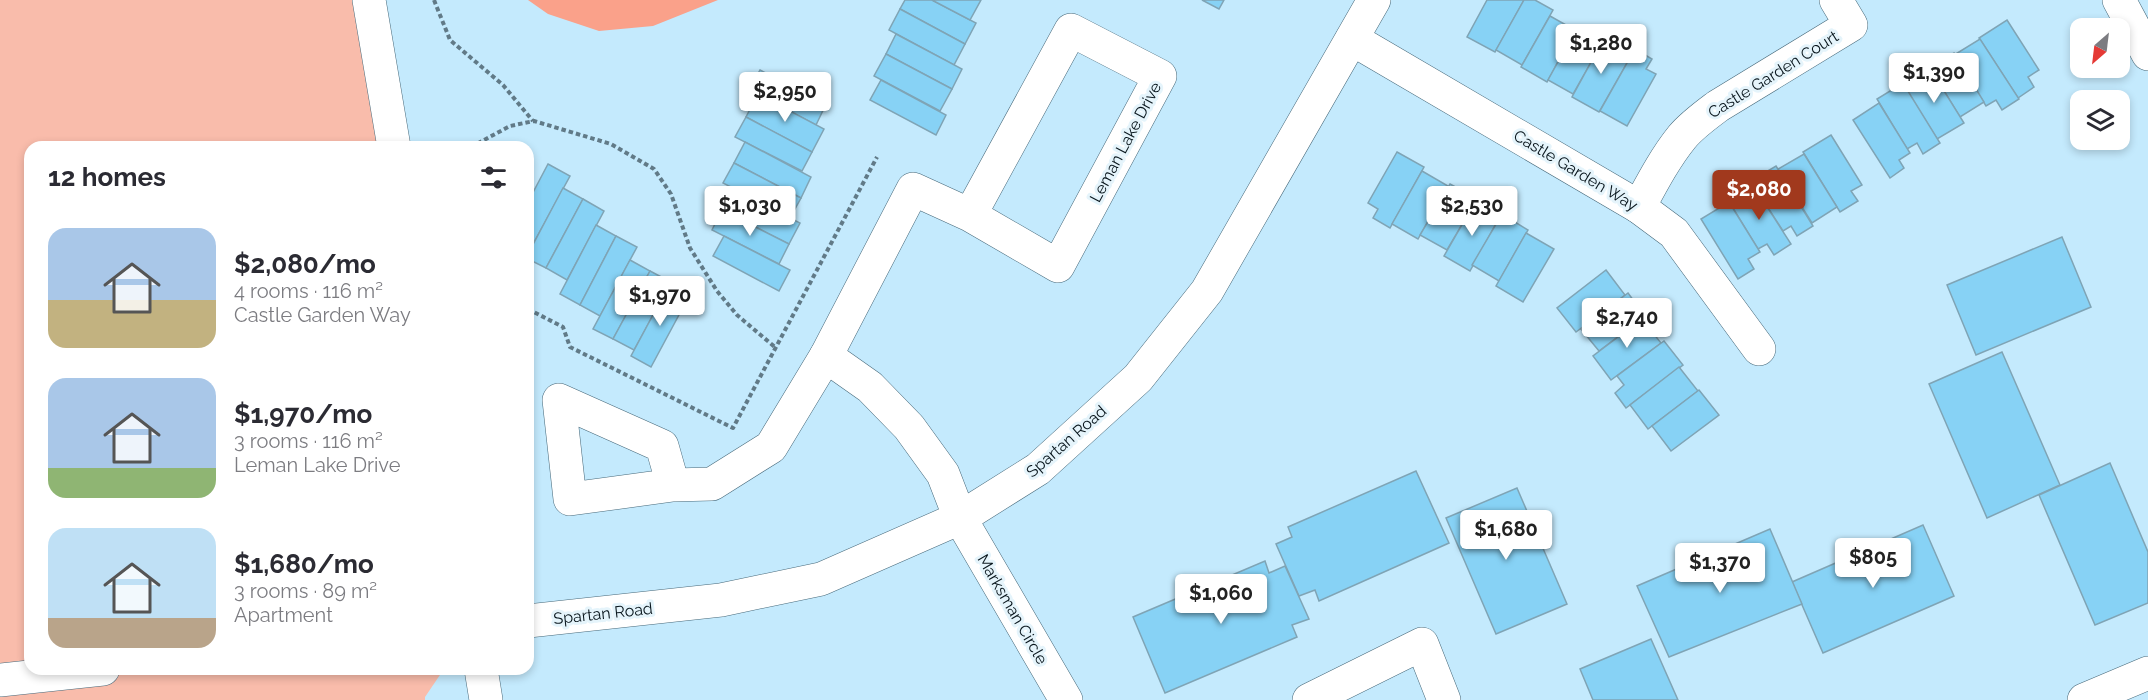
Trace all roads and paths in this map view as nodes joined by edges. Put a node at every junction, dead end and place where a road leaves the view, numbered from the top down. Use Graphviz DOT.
graph roads {
  1 [pos="369,0"];
  2 [pos="434,0"];
  3 [pos="1374,0"];
  4 [pos="1836,0"];
  5 [pos="2119,0"];
  6 [pos="1352,39"];
  7 [pos="2148,54"];
  8 [pos="534,121"];
  9 [pos="393,141"];
  10 [pos="482,141"];
  11 [pos="877,157"];
  12 [pos="1639,207"];
  13 [pos="970,215"];
  14 [pos="534,312"];
  15 [pos="776,348"];
  16 [pos="1759,349"];
  17 [pos="826,357"];
  18 [pos="673,485"];
  19 [pos="960,518"];
  20 [pos="534,620"];
  21 [pos="2148,673"];
  22 [pos="52,675"];
  23 [pos="482,675"];
  24 [pos="0,681"];
  25 [pos="486,700"];
  26 [pos="1066,700"];
  27 [pos="1310,700"];
  28 [pos="1444,700"];
  29 [pos="2084,700"];
  1 -- 9 [label="street"];
  2 -- 8 [label="path"];
  3 -- 6 [label="street, Spartan Road"];
  4 -- 12 [label="street, Castle Garden Court"];
  5 -- 7 [label="street"];
  6 -- 12 [label="street, Castle Garden Way"];
  6 -- 19 [label="street, Spartan Road"];
  8 -- 10 [label="path"];
  8 -- 15 [label="path"];
  11 -- 15 [label="path"];
  12 -- 16 [label="street, Castle Garden Way"];
  13 -- 13 [label="street, Leman Lake Drive"];
  13 -- 17 [label="street, Leman Lake Drive"];
  14 -- 15 [label="path"];
  17 -- 18 [label="street, Leman Lake Drive"];
  17 -- 19 [label="street"];
  19 -- 20 [label="street, Spartan Road"];
  19 -- 26 [label="street, Marksman Circle"];
  21 -- 29 [label="street"];
  22 -- 24 [label="street"];
  23 -- 25 [label="street"];
  27 -- 28 [label="street"];
}
